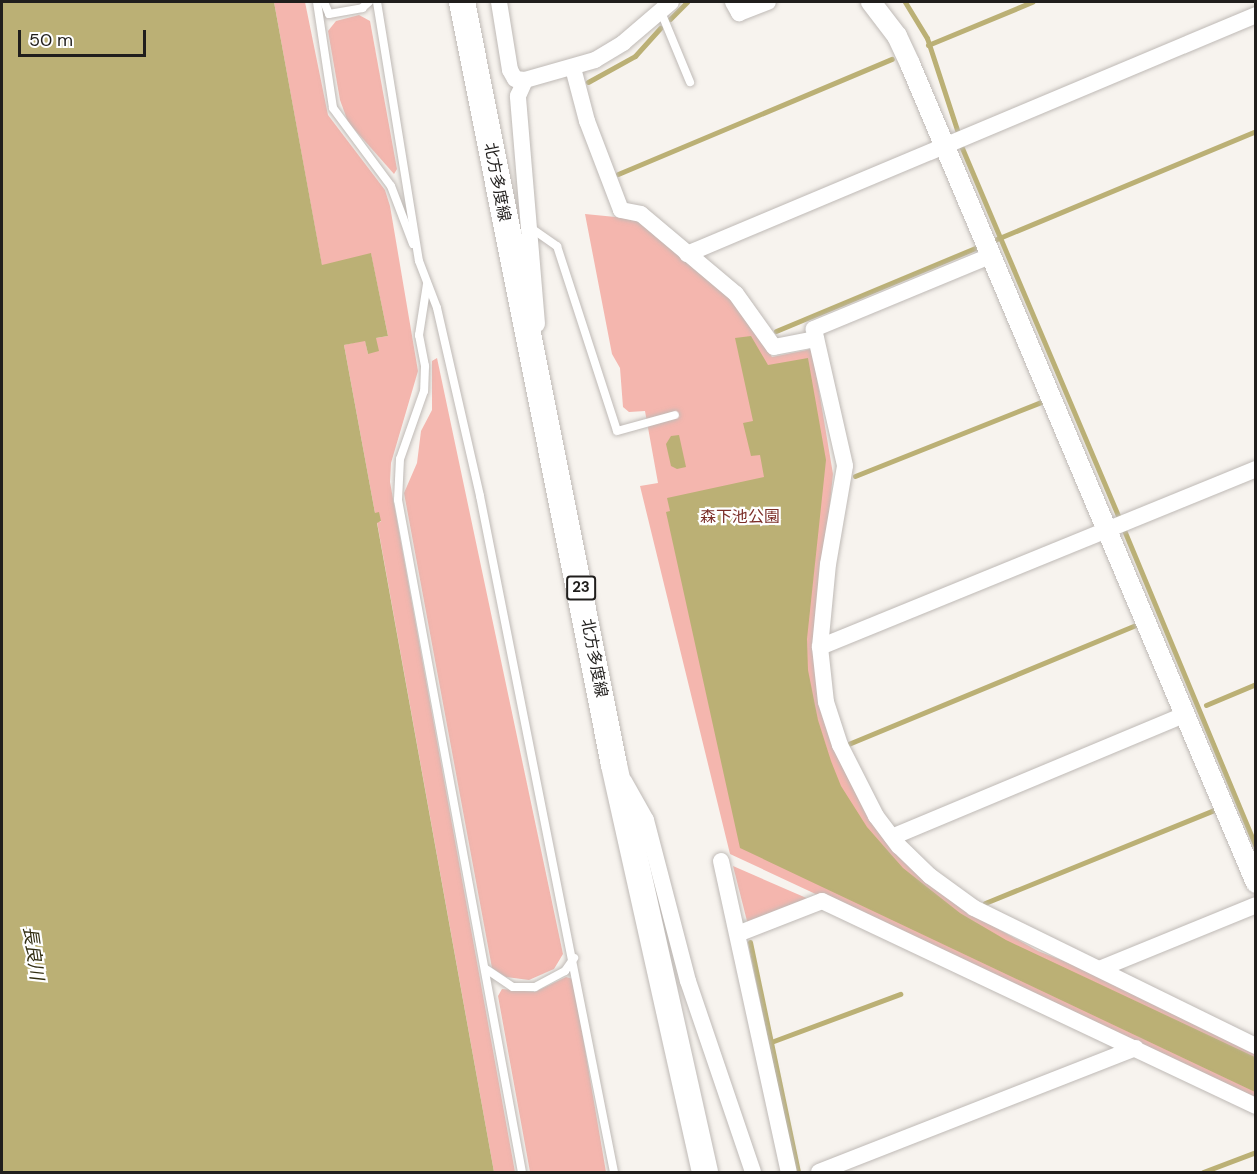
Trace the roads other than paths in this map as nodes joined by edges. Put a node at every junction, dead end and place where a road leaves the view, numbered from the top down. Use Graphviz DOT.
graph roads {
  1 [pos="316,2"];
  2 [pos="324,2"];
  3 [pos="369,2"];
  4 [pos="377,2"];
  5 [pos="462,2"];
  6 [pos="500,2"];
  7 [pos="733,2"];
  8 [pos="768,2"];
  9 [pos="871,2"];
  10 [pos="666,7"];
  11 [pos="1256,15"];
  12 [pos="573,68"];
  13 [pos="525,80"];
  14 [pos="690,82"];
  15 [pos="945,145"];
  16 [pos="531,228"];
  17 [pos="987,249"];
  18 [pos="687,254"];
  19 [pos="419,261"];
  20 [pos="427,282"];
  21 [pos="816,339"];
  22 [pos="541,406"];
  23 [pos="675,415"];
  24 [pos="1256,469"];
  25 [pos="1107,531"];
  26 [pos="820,647"];
  27 [pos="1183,715"];
  28 [pos="614,765"];
  29 [pos="892,837"];
  30 [pos="721,861"];
  31 [pos="1256,883"];
  32 [pos="1256,905"];
  33 [pos="740,933"];
  34 [pos="574,958"];
  35 [pos="1102,968"];
  36 [pos="486,969"];
  37 [pos="1256,1046"];
  38 [pos="1136,1048"];
  39 [pos="1256,1106"];
  40 [pos="736,1124"];
  41 [pos="522,1173"];
  42 [pos="614,1173"];
  43 [pos="705,1173"];
  44 [pos="744,1173"];
  45 [pos="753,1173"];
  46 [pos="789,1173"];
  47 [pos="819,1173"];
  1 -- 19 [label="lane"];
  2 -- 3 [label="lane"];
  4 -- 19 [label="lane"];
  5 -- 22 [label="main road, 北方多度線 / 23"];
  6 -- 13 [label="street"];
  7 -- 8 [label="street"];
  9 -- 15 [label="street"];
  10 -- 12 [label="street"];
  10 -- 14 [label="lane"];
  11 -- 15 [label="street"];
  12 -- 13 [label="street"];
  12 -- 18 [label="street"];
  13 -- 16 [label="street"];
  15 -- 17 [label="street"];
  15 -- 18 [label="street"];
  16 -- 22 [label="street"];
  16 -- 23 [label="lane"];
  17 -- 21 [label="street"];
  17 -- 25 [label="street"];
  18 -- 21 [label="street"];
  19 -- 20 [label="lane"];
  20 -- 34 [label="lane"];
  20 -- 36 [label="lane"];
  21 -- 26 [label="street"];
  22 -- 28 [label="main road, 北方多度線 / 23"];
  24 -- 25 [label="street"];
  25 -- 26 [label="street"];
  25 -- 27 [label="street"];
  26 -- 29 [label="street"];
  27 -- 29 [label="street"];
  27 -- 31 [label="street"];
  28 -- 40 [label="street"];
  28 -- 43 [label="main road, 北方多度線 / 23"];
  29 -- 35 [label="street"];
  30 -- 33 [label="street"];
  32 -- 35 [label="street"];
  33 -- 38 [label="street"];
  33 -- 46 [label="street"];
  34 -- 36 [label="lane"];
  34 -- 42 [label="lane"];
  35 -- 37 [label="street"];
  36 -- 41 [label="lane"];
  38 -- 39 [label="street"];
  38 -- 47 [label="street"];
  40 -- 44 [label="street"];
  40 -- 45 [label="street"];
}
